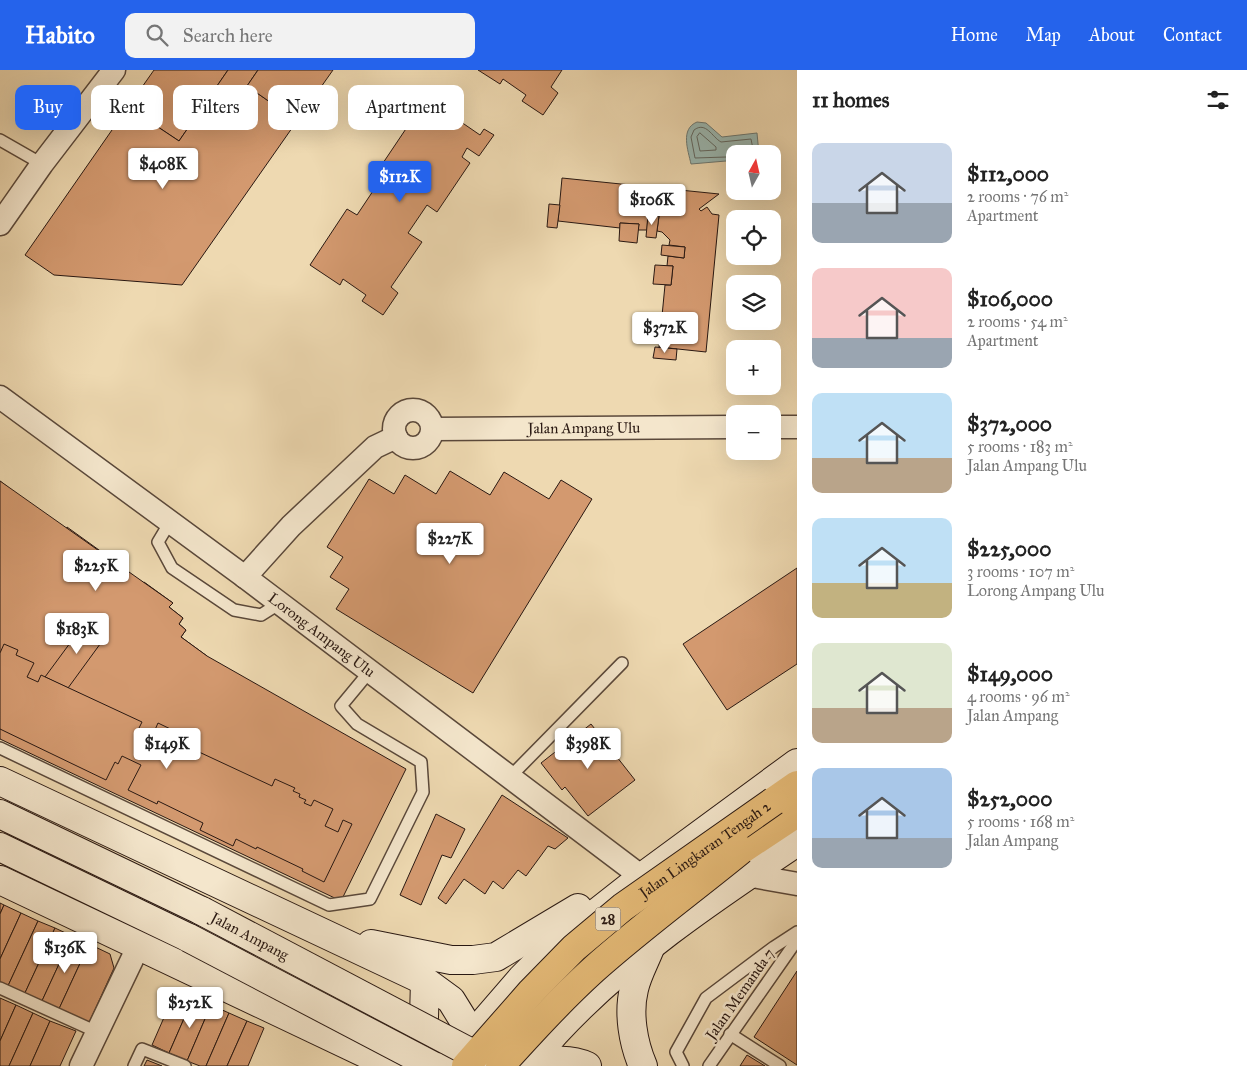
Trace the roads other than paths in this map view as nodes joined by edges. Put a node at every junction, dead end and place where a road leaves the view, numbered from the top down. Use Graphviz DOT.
graph roads {
  1 [pos="114,70"];
  2 [pos="0,140"];
  3 [pos="42,164"];
  4 [pos="0,224"];
  5 [pos="0,397"];
  6 [pos="726,427"];
  7 [pos="781,427"];
  8 [pos="797,427"];
  9 [pos="170,522"];
  10 [pos="245,577"];
  11 [pos="280,603"];
  12 [pos="622,664"];
  13 [pos="370,671"];
  14 [pos="0,748"];
  15 [pos="797,763"];
  16 [pos="510,777"];
  17 [pos="0,781"];
  18 [pos="797,785"];
  19 [pos="797,813"];
  20 [pos="0,814"];
  21 [pos="797,842"];
  22 [pos="0,847"];
  23 [pos="748,875"];
  24 [pos="0,880"];
  25 [pos="637,880"];
  26 [pos="797,884"];
  27 [pos="797,932"];
  28 [pos="331,936"];
  29 [pos="797,940"];
  30 [pos="652,944"];
  31 [pos="139,945"];
  32 [pos="553,947"];
  33 [pos="425,981"];
  34 [pos="0,988"];
  35 [pos="588,999"];
  36 [pos="500,1004"];
  37 [pos="97,1032"];
  38 [pos="554,1034"];
  39 [pos="730,1034"];
  40 [pos="470,1039"];
  41 [pos="371,1059"];
  42 [pos="81,1066"];
  43 [pos="134,1066"];
  44 [pos="185,1066"];
  45 [pos="433,1066"];
  46 [pos="446,1066"];
  47 [pos="487,1066"];
  48 [pos="529,1066"];
  49 [pos="587,1066"];
  50 [pos="643,1066"];
  51 [pos="683,1066"];
  52 [pos="709,1066"];
  53 [pos="780,1066"];
  1 -- 3 [label="street"];
  2 -- 3 [label="lane"];
  3 -- 4 [label="street"];
  5 -- 9 [label="street, Lorong Ampang Ulu"];
  6 -- 10 [label="street, Jalan Ampang Ulu"];
  7 -- 8 [label="street"];
  9 -- 10 [label="street, Lorong Ampang Ulu"];
  9 -- 11 [label="lane"];
  10 -- 11 [label="street, Lorong Ampang Ulu"];
  11 -- 13 [label="street, Lorong Ampang Ulu"];
  12 -- 16 [label="lane"];
  13 -- 14 [label="lane"];
  13 -- 16 [label="street, Lorong Ampang Ulu"];
  15 -- 25 [label="main road"];
  16 -- 25 [label="street, Lorong Ampang Ulu"];
  17 -- 28 [label="main road"];
  18 -- 47 [label="highway, Jalan Lingkaran Tengah 2 / 28, bridge"];
  19 -- 47 [label="highway, Jalan Lingkaran Tengah 2 / 28, bridge"];
  20 -- 47 [label="main road, Jalan Ampang, bridge"];
  21 -- 23 [label="main road"];
  22 -- 45 [label="main road, Jalan Ampang, bridge"];
  23 -- 26 [label="street"];
  23 -- 30 [label="main road"];
  24 -- 31 [label="main road"];
  25 -- 28 [label="main road"];
  25 -- 32 [label="main road"];
  27 -- 51 [label="lane, Jalan Memanda 7"];
  28 -- 33 [label="main road"];
  29 -- 39 [label="lane, Jalan Memanda 7"];
  30 -- 35 [label="main road"];
  30 -- 50 [label="main road"];
  31 -- 37 [label="street"];
  31 -- 41 [label="main road"];
  32 -- 35 [label="main road"];
  32 -- 36 [label="main road"];
  33 -- 40 [label="main road"];
  33 -- 41 [label="main road"];
  34 -- 37 [label="lane"];
  35 -- 38 [label="main road"];
  36 -- 40 [label="main road"];
  36 -- 47 [label="main road"];
  37 -- 42 [label="street"];
  38 -- 47 [label="main road"];
  38 -- 48 [label="main road"];
  39 -- 52 [label="lane, Jalan Memanda 7"];
  39 -- 53 [label="lane"];
  40 -- 46 [label="main road"];
  40 -- 47 [label="main road"];
  43 -- 44 [label="lane"];
  48 -- 49 [label="main road"];
}
